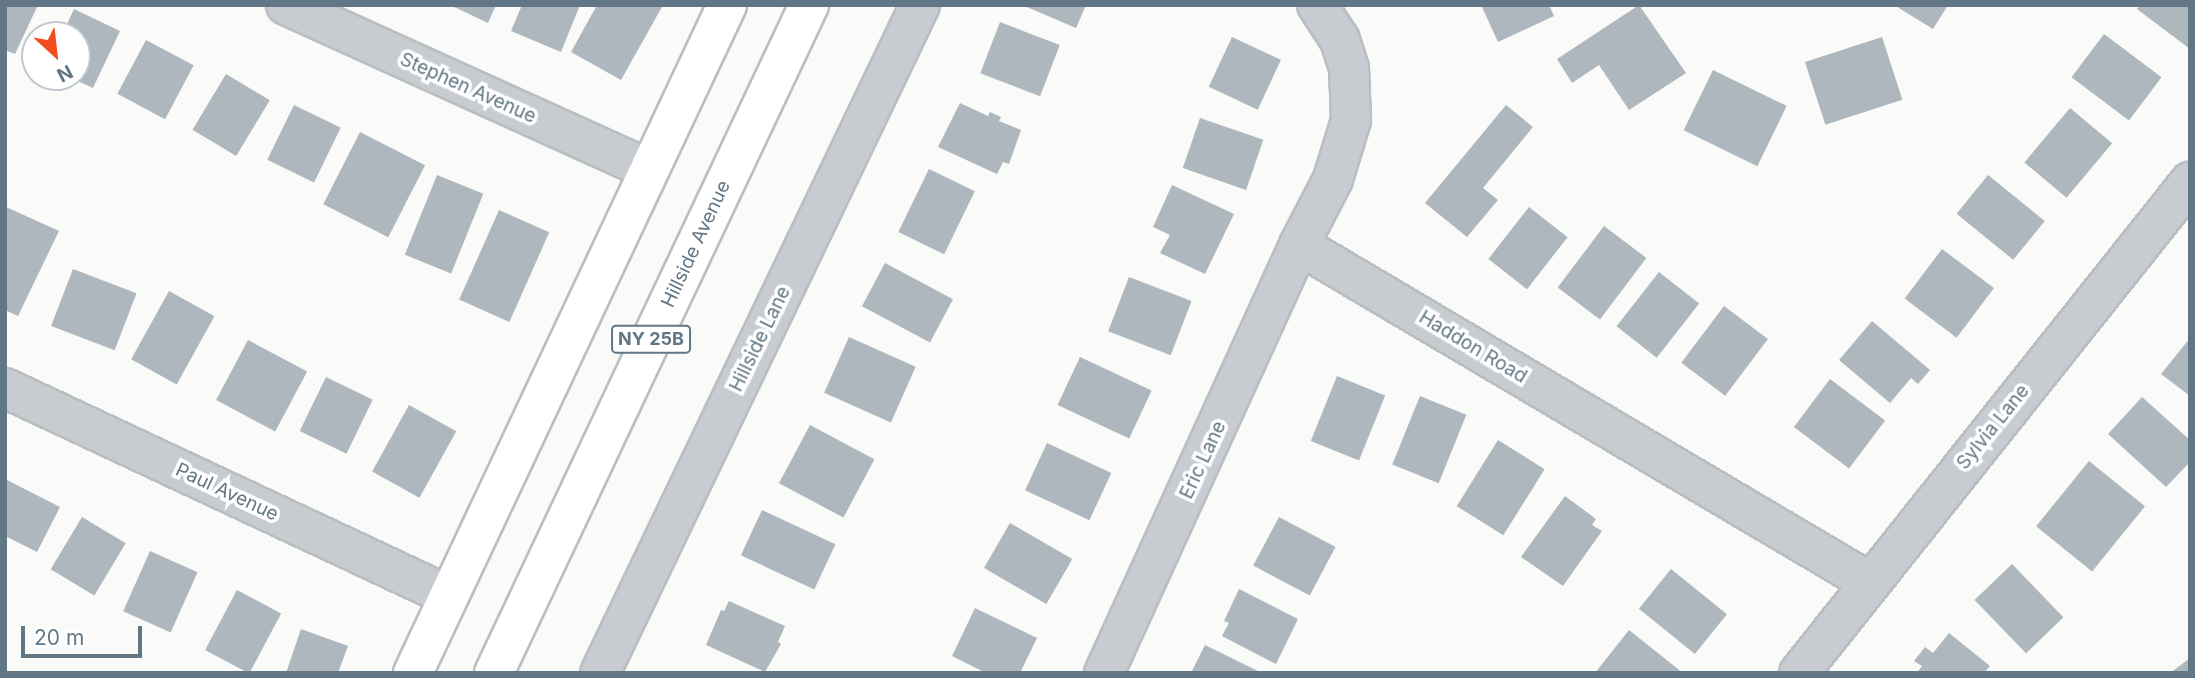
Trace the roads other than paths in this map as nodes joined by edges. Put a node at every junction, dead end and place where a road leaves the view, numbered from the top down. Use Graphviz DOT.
graph roads {
  1 [pos="286,5"];
  2 [pos="727,5"];
  3 [pos="809,5"];
  4 [pos="920,5"];
  5 [pos="1317,5"];
  6 [pos="649,170"];
  7 [pos="2190,182"];
  8 [pos="1299,245"];
  9 [pos="5,388"];
  10 [pos="1869,582"];
  11 [pos="449,596"];
  12 [pos="413,673"];
  13 [pos="494,673"];
  14 [pos="600,673"];
  15 [pos="1104,673"];
  16 [pos="1798,673"];
  1 -- 6 [label="street, Stephen Avenue"];
  2 -- 6 [label="main road"];
  3 -- 13 [label="main road, Hillside Avenue / NY 25B"];
  4 -- 14 [label="street, Hillside Lane"];
  5 -- 8 [label="street"];
  6 -- 11 [label="main road"];
  7 -- 10 [label="street, Sylvia Lane"];
  8 -- 10 [label="street, Haddon Road"];
  8 -- 15 [label="street, Eric Lane"];
  9 -- 11 [label="street, Paul Avenue"];
  10 -- 16 [label="street, Sylvia Lane"];
  11 -- 12 [label="main road"];
}
